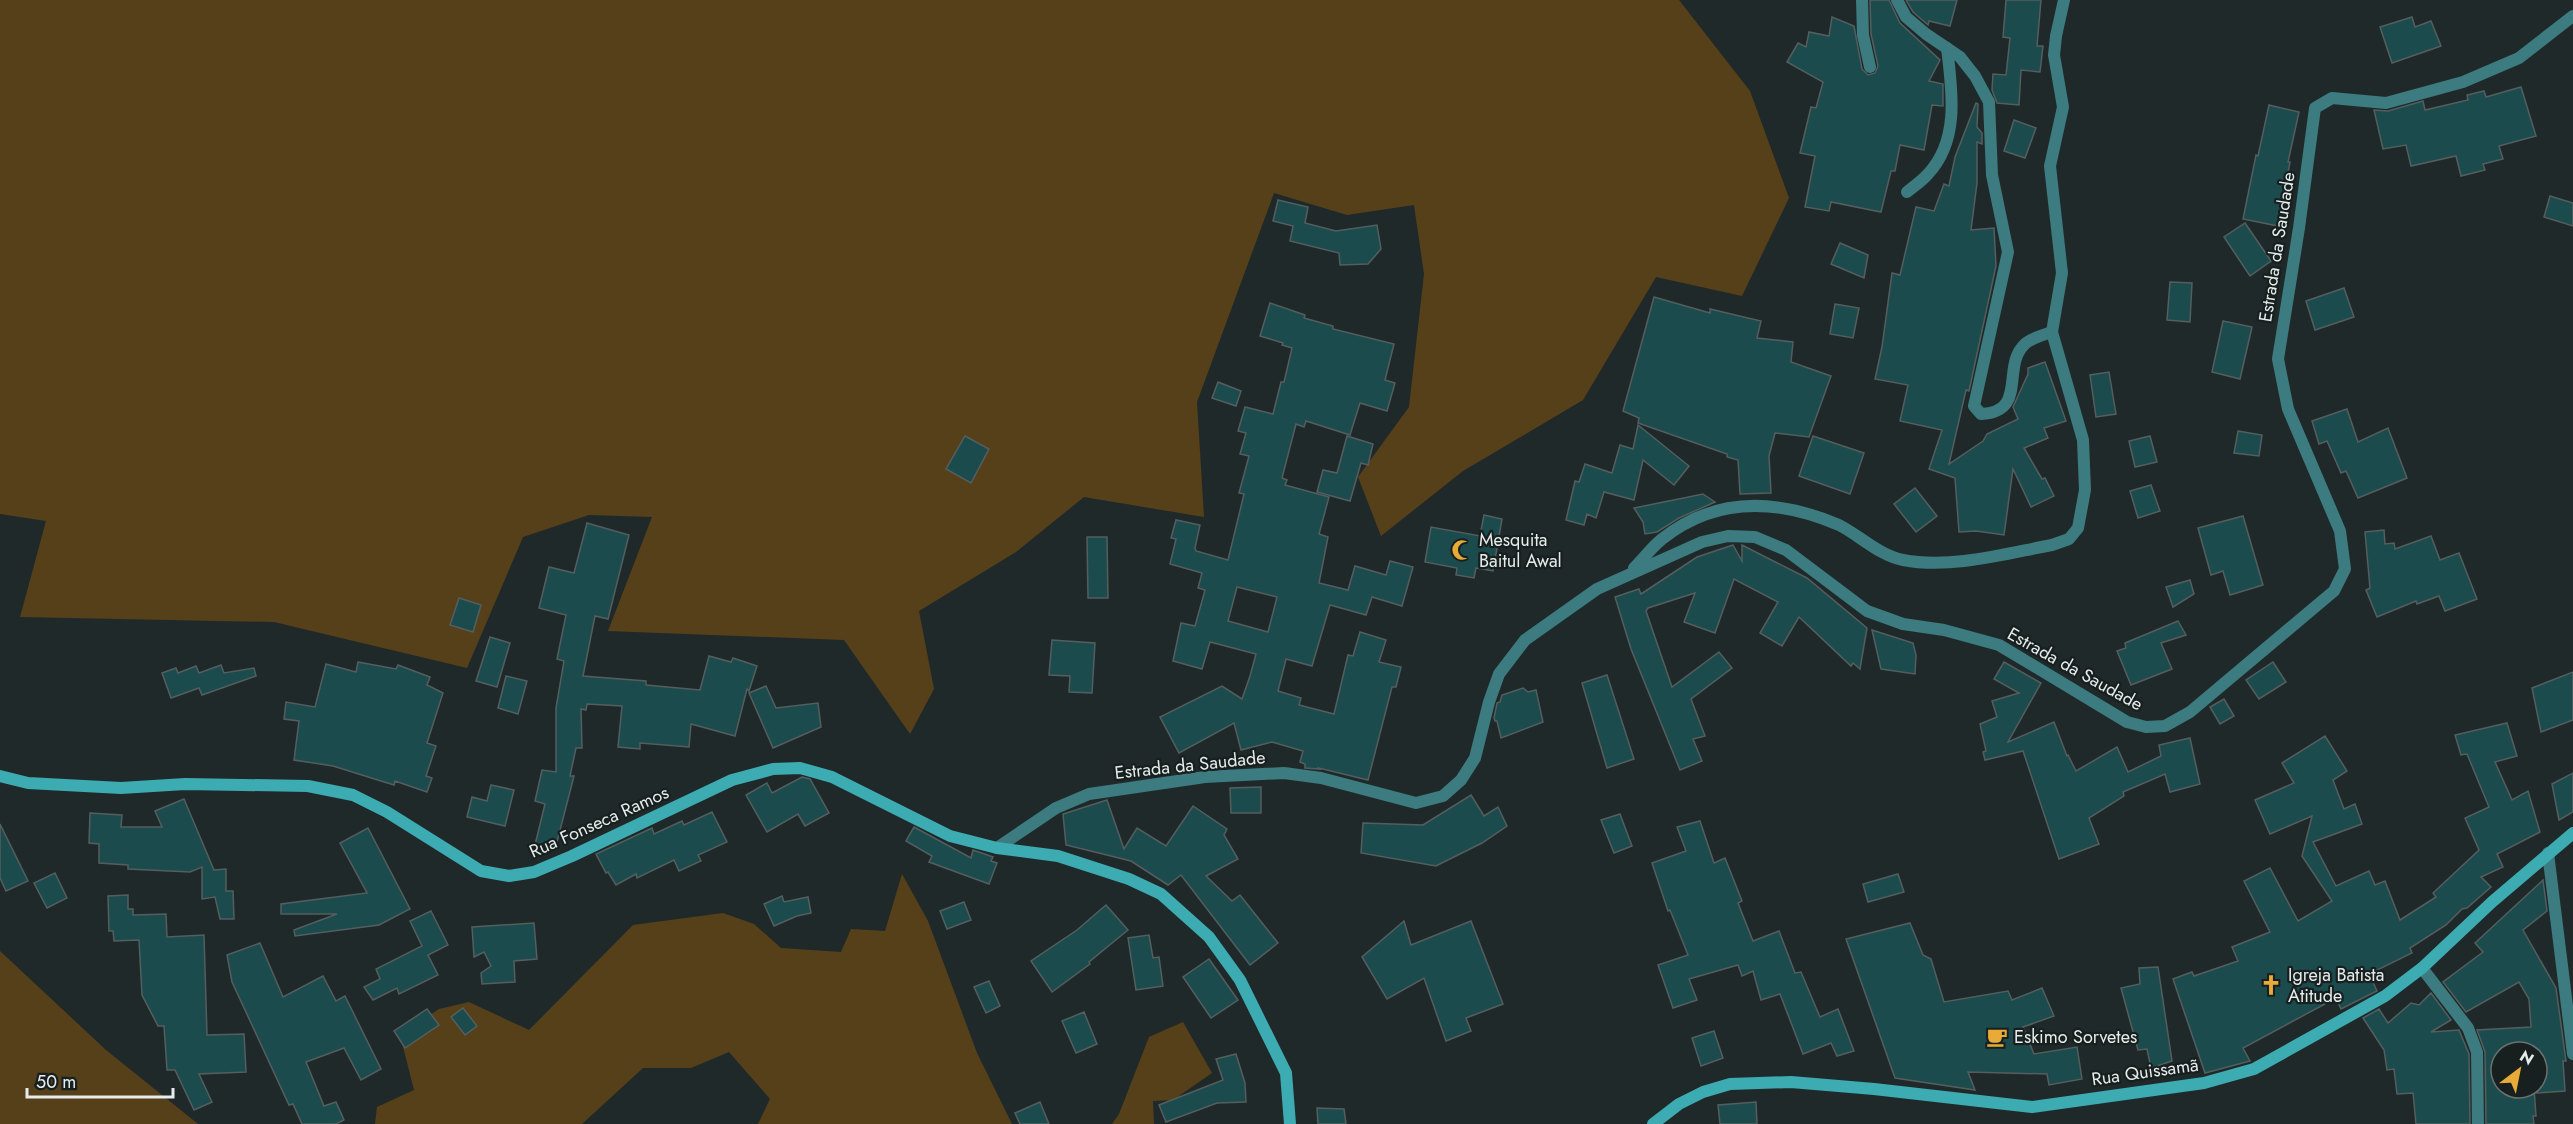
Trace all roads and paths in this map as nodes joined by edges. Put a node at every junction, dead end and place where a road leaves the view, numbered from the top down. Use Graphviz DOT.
graph roads {
  1 [pos="1862,0"];
  2 [pos="1897,0"];
  3 [pos="2064,0"];
  4 [pos="2573,16"];
  5 [pos="1947,48"];
  6 [pos="1870,67"];
  7 [pos="1906,192"];
  8 [pos="2052,333"];
  9 [pos="1629,574"];
  10 [pos="0,776"];
  11 [pos="2573,833"];
  12 [pos="997,849"];
  13 [pos="2547,853"];
  14 [pos="2422,968"];
  15 [pos="2573,1054"];
  16 [pos="1290,1124"];
  17 [pos="1653,1124"];
  18 [pos="2478,1124"];
  1 -- 6 [label="street"];
  2 -- 5 [label="street"];
  3 -- 8 [label="street"];
  4 -- 9 [label="street, Estrada da Saudade"];
  5 -- 7 [label="street"];
  5 -- 8 [label="street"];
  8 -- 9 [label="street"];
  9 -- 12 [label="street, Estrada da Saudade"];
  10 -- 12 [label="street, Rua Fonseca Ramos"];
  11 -- 13 [label="street, Rua Quissamã"];
  12 -- 16 [label="street, Rua Fonseca Ramos"];
  13 -- 14 [label="street, Rua Quissamã"];
  13 -- 15 [label="street"];
  14 -- 17 [label="street, Rua Quissamã"];
  14 -- 18 [label="street"];
}
